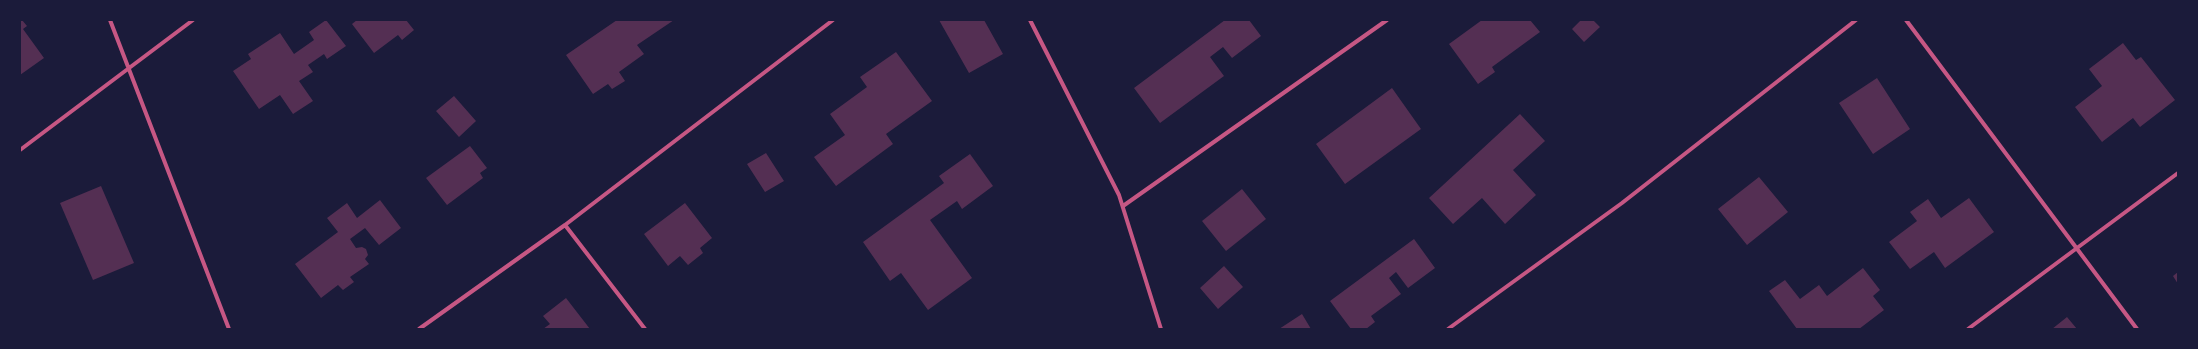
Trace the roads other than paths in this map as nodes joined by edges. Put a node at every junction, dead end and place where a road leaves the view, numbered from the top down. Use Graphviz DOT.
graph roads {
  1 [pos="110,20"];
  2 [pos="193,20"];
  3 [pos="833,20"];
  4 [pos="1030,20"];
  5 [pos="1387,20"];
  6 [pos="1856,20"];
  7 [pos="1906,20"];
  8 [pos="129,67"];
  9 [pos="20,150"];
  10 [pos="2178,173"];
  11 [pos="1123,206"];
  12 [pos="565,225"];
  13 [pos="2077,249"];
  14 [pos="229,329"];
  15 [pos="419,329"];
  16 [pos="645,329"];
  17 [pos="1161,329"];
  18 [pos="1448,329"];
  19 [pos="1968,329"];
  20 [pos="2137,329"];
  1 -- 8 [label="street"];
  2 -- 8 [label="street"];
  3 -- 12 [label="street"];
  4 -- 11 [label="street"];
  5 -- 11 [label="street"];
  6 -- 18 [label="street"];
  7 -- 13 [label="street"];
  8 -- 9 [label="street"];
  8 -- 14 [label="street"];
  10 -- 13 [label="street"];
  11 -- 17 [label="street"];
  12 -- 15 [label="street"];
  12 -- 16 [label="street"];
  13 -- 19 [label="street"];
  13 -- 20 [label="street"];
}
